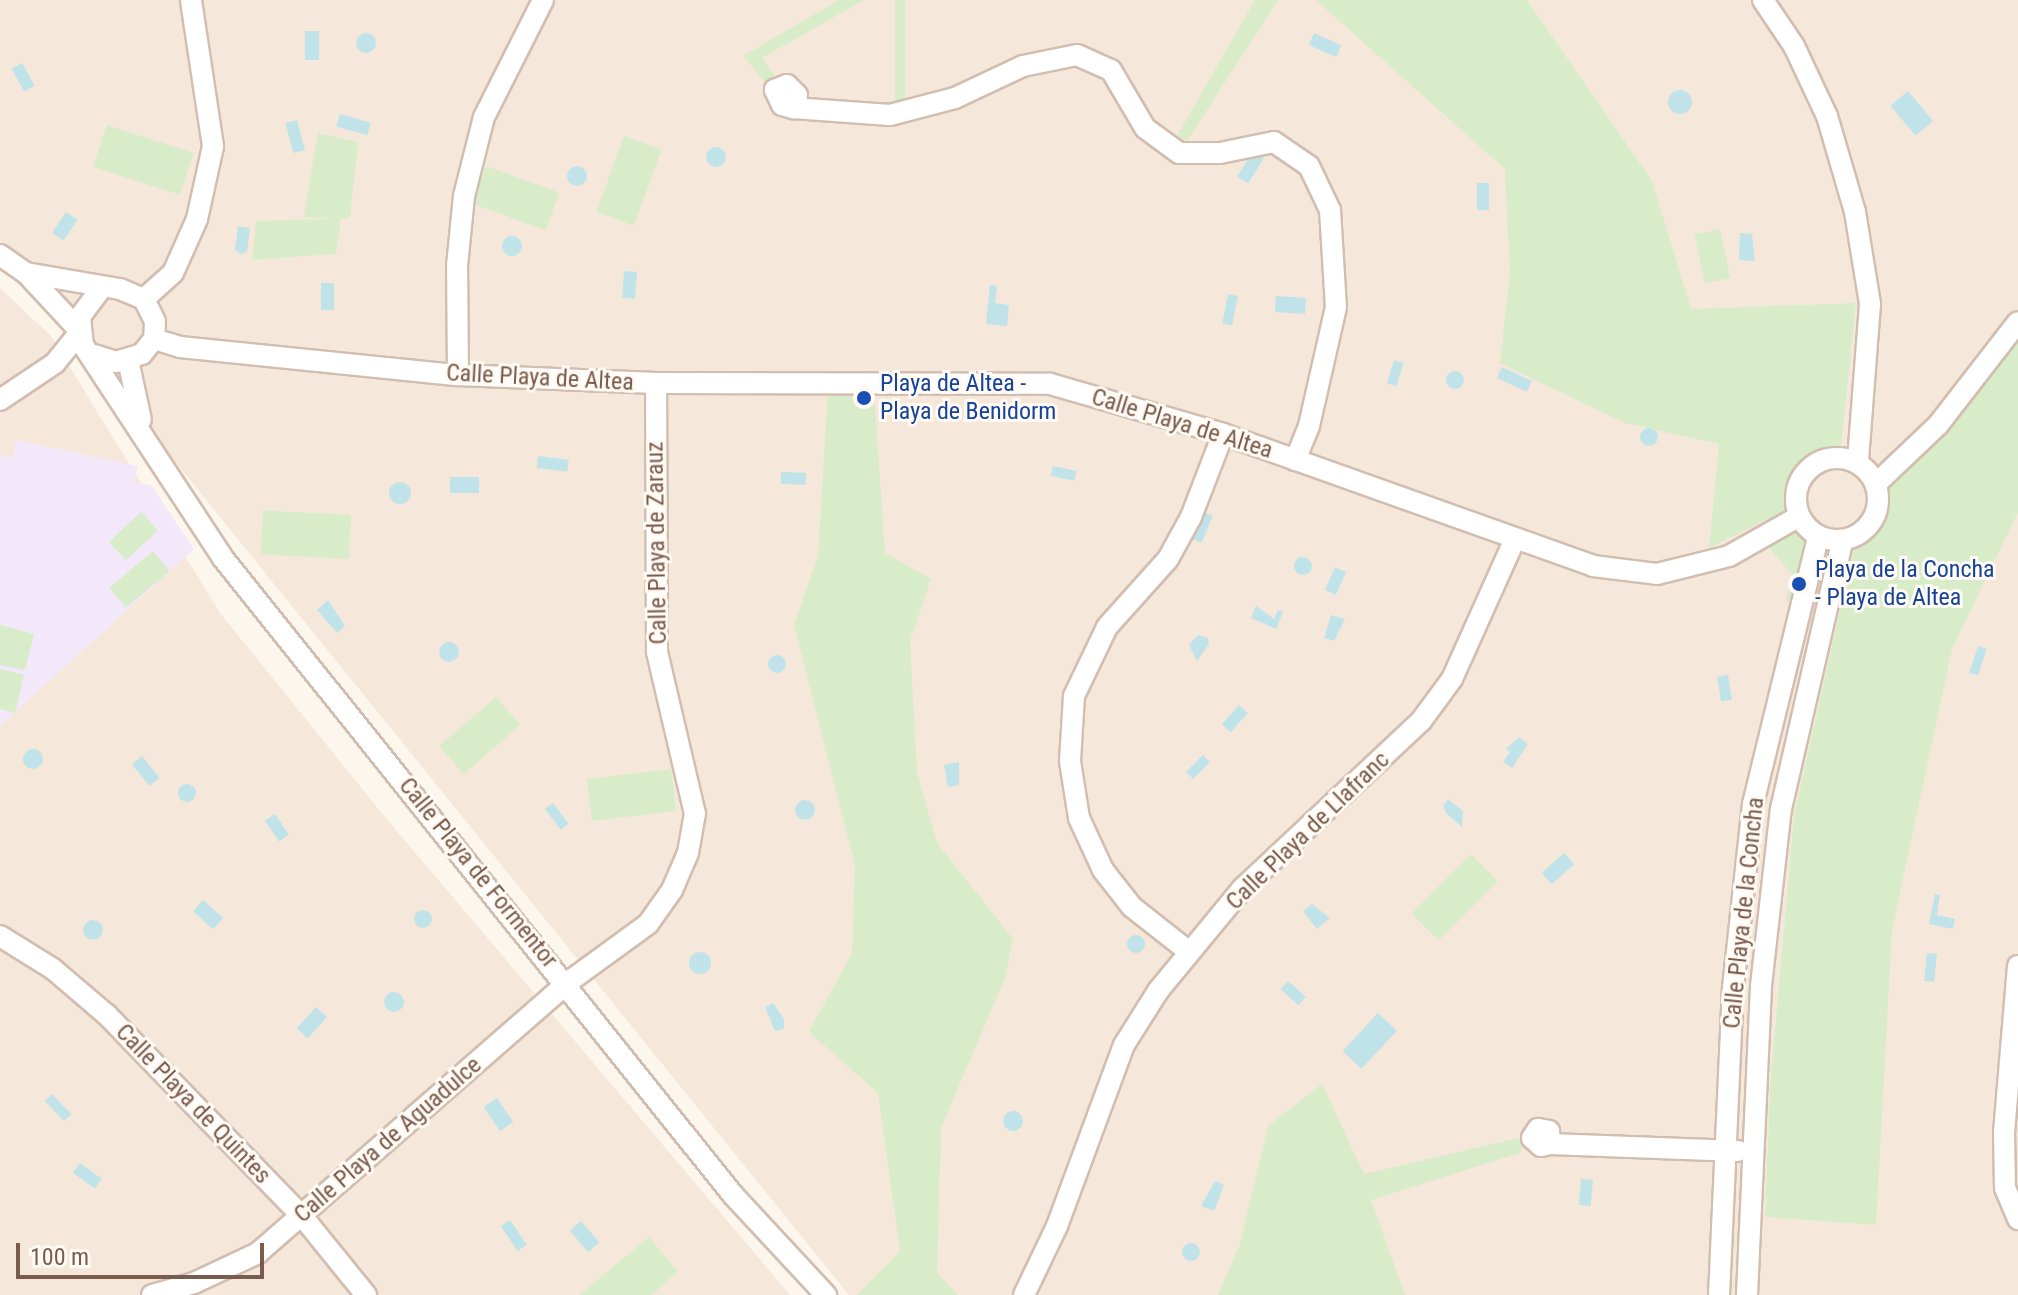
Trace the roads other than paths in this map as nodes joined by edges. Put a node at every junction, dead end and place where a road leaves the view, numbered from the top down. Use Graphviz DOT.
graph roads {
  1 [pos="191,0"];
  2 [pos="543,0"];
  3 [pos="1763,0"];
  4 [pos="793,108"];
  5 [pos="0,255"];
  6 [pos="26,273"];
  7 [pos="100,290"];
  8 [pos="144,299"];
  9 [pos="2018,322"];
  10 [pos="80,331"];
  11 [pos="154,339"];
  12 [pos="94,354"];
  13 [pos="128,360"];
  14 [pos="55,363"];
  15 [pos="458,375"];
  16 [pos="656,383"];
  17 [pos="0,400"];
  18 [pos="1223,434"];
  19 [pos="146,439"];
  20 [pos="1858,459"];
  21 [pos="1295,460"];
  22 [pos="1878,482"];
  23 [pos="1798,517"];
  24 [pos="1818,538"];
  25 [pos="1514,541"];
  26 [pos="1842,543"];
  27 [pos="0,936"];
  28 [pos="1188,951"];
  29 [pos="2018,966"];
  30 [pos="567,983"];
  31 [pos="1550,1144"];
  32 [pos="1727,1151"];
  33 [pos="1754,1151"];
  34 [pos="2014,1213"];
  35 [pos="302,1216"];
  36 [pos="152,1295"];
  37 [pos="366,1295"];
  38 [pos="826,1295"];
  39 [pos="1024,1295"];
  40 [pos="1719,1295"];
  41 [pos="1747,1295"];
  1 -- 8 [label="street"];
  2 -- 15 [label="street"];
  3 -- 20 [label="street"];
  4 -- 21 [label="street"];
  5 -- 6 [label="street"];
  6 -- 7 [label="street"];
  6 -- 10 [label="street, Calle Playa de Formentor"];
  7 -- 8 [label="street"];
  7 -- 10 [label="street"];
  8 -- 11 [label="street"];
  9 -- 22 [label="street"];
  10 -- 12 [label="street, Calle Playa de Formentor"];
  10 -- 14 [label="street"];
  11 -- 13 [label="street"];
  11 -- 15 [label="street, Calle Playa de Altea"];
  12 -- 13 [label="street"];
  12 -- 14 [label="street"];
  12 -- 19 [label="street, Calle Playa de Formentor"];
  13 -- 19 [label="street, Calle Playa de Formentor"];
  14 -- 17 [label="street"];
  15 -- 16 [label="street, Calle Playa de Altea"];
  16 -- 18 [label="street, Calle Playa de Altea"];
  16 -- 30 [label="street, Calle Playa de Zarauz"];
  18 -- 21 [label="street, Calle Playa de Altea"];
  18 -- 28 [label="street"];
  19 -- 30 [label="street, Calle Playa de Formentor"];
  20 -- 22 [label="street"];
  20 -- 23 [label="street"];
  21 -- 25 [label="street, Calle Playa de Altea"];
  22 -- 26 [label="street"];
  23 -- 24 [label="street"];
  23 -- 25 [label="street, Calle Playa de Altea"];
  24 -- 26 [label="street"];
  24 -- 32 [label="street, Calle Playa de la Concha"];
  25 -- 28 [label="street, Calle Playa de Llafranc"];
  26 -- 33 [label="street, Calle Playa de la Concha"];
  27 -- 35 [label="street, Calle Playa de Quintes"];
  28 -- 39 [label="street, Calle Playa de Llafranc"];
  29 -- 34 [label="street"];
  30 -- 35 [label="street, Calle Playa de Aguadulce"];
  30 -- 38 [label="street, Calle Playa de Formentor"];
  31 -- 32 [label="street"];
  32 -- 33 [label="street"];
  32 -- 40 [label="street, Calle Playa de la Concha"];
  33 -- 41 [label="street, Calle Playa de la Concha"];
  35 -- 36 [label="street, Calle Playa de Aguadulce"];
  35 -- 37 [label="street, Calle Playa de Quintes"];
}
